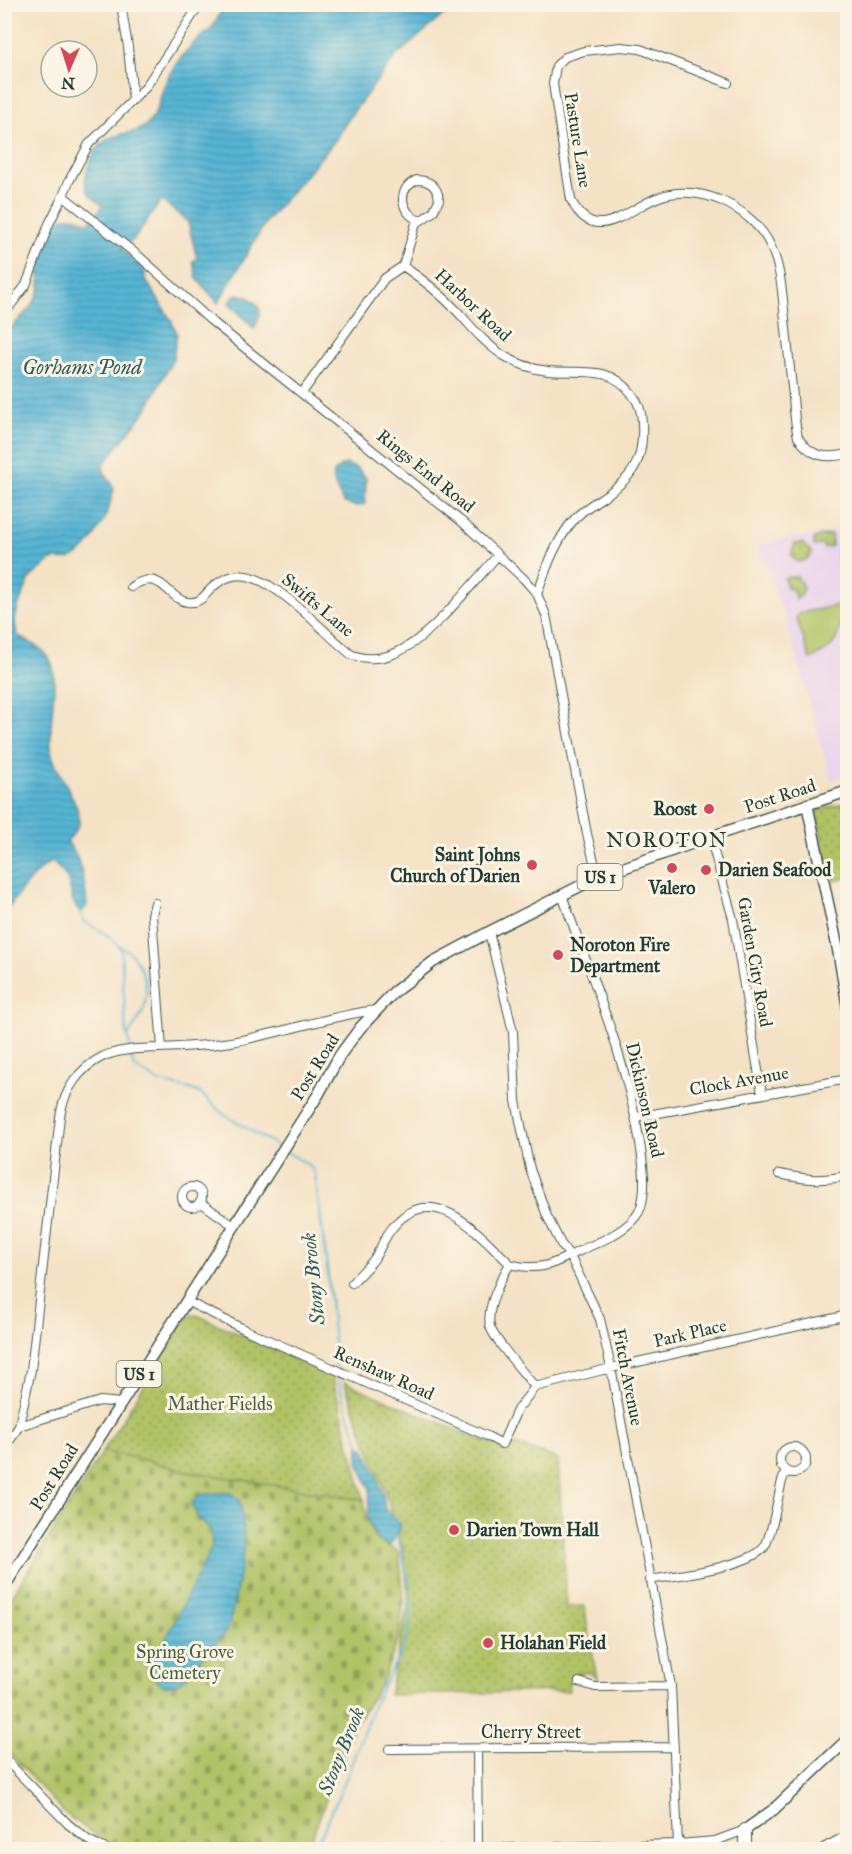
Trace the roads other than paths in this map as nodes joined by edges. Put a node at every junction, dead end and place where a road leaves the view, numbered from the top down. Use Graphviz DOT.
graph roads {
  1 [pos="121,4"];
  2 [pos="200,4"];
  3 [pos="728,83"];
  4 [pos="133,100"];
  5 [pos="63,196"];
  6 [pos="417,220"];
  7 [pos="403,266"];
  8 [pos="4,314"];
  9 [pos="302,393"];
  10 [pos="848,454"];
  11 [pos="498,555"];
  12 [pos="131,587"];
  13 [pos="537,594"];
  14 [pos="848,791"];
  15 [pos="807,804"];
  16 [pos="710,837"];
  17 [pos="598,877"];
  18 [pos="562,895"];
  19 [pos="155,903"];
  20 [pos="489,932"];
  21 [pos="848,1008"];
  22 [pos="376,1010"];
  23 [pos="162,1048"];
  24 [pos="848,1079"];
  25 [pos="762,1094"];
  26 [pos="636,1117"];
  27 [pos="779,1174"];
  28 [pos="848,1176"];
  29 [pos="200,1202"];
  30 [pos="234,1226"];
  31 [pos="570,1256"];
  32 [pos="510,1264"];
  33 [pos="352,1283"];
  34 [pos="186,1301"];
  35 [pos="848,1315"];
  36 [pos="611,1368"];
  37 [pos="535,1387"];
  38 [pos="121,1403"];
  39 [pos="19,1426"];
  40 [pos="4,1450"];
  41 [pos="786,1471"];
  42 [pos="650,1580"];
  43 [pos="4,1587"];
  44 [pos="579,1682"];
  45 [pos="671,1686"];
  46 [pos="848,1739"];
  47 [pos="674,1747"];
  48 [pos="389,1749"];
  49 [pos="477,1749"];
  50 [pos="4,1758"];
  51 [pos="745,1830"];
  52 [pos="848,1837"];
  53 [pos="678,1844"];
  54 [pos="478,1848"];
  55 [pos="523,1848"];
  56 [pos="539,1848"];
  57 [pos="108,1850"];
  58 [pos="434,1850"];
  59 [pos="745,1850"];
  60 [pos="824,1850"];
  1 -- 4 [label="street"];
  2 -- 4 [label="street"];
  3 -- 10 [label="street, Pasture Lane"];
  4 -- 5 [label="street"];
  5 -- 8 [label="street"];
  5 -- 9 [label="street, Rings End Road"];
  6 -- 6 [label="street"];
  6 -- 7 [label="street"];
  7 -- 9 [label="street"];
  7 -- 13 [label="street, Harbor Road"];
  9 -- 11 [label="street, Rings End Road"];
  11 -- 12 [label="street, Swifts Lane"];
  11 -- 13 [label="street, Rings End Road"];
  13 -- 17 [label="street, Rings End Road"];
  14 -- 15 [label="main road, Post Road / US 1"];
  15 -- 16 [label="main road, Post Road / US 1"];
  15 -- 21 [label="main road"];
  16 -- 17 [label="main road, Post Road / US 1"];
  16 -- 25 [label="street, Garden City Road"];
  17 -- 18 [label="main road, Post Road / US 1"];
  18 -- 20 [label="main road, Post Road / US 1"];
  18 -- 26 [label="street, Dickinson Road"];
  19 -- 23 [label="street"];
  20 -- 22 [label="main road, Post Road / US 1"];
  20 -- 31 [label="street, Fitch Avenue"];
  22 -- 23 [label="street"];
  22 -- 30 [label="main road, Post Road / US 1"];
  23 -- 39 [label="street"];
  24 -- 25 [label="street, Clock Avenue"];
  25 -- 26 [label="street, Clock Avenue"];
  26 -- 31 [label="street, Dickinson Road"];
  27 -- 28 [label="street"];
  29 -- 30 [label="street"];
  30 -- 34 [label="main road, Post Road / US 1"];
  31 -- 32 [label="street, Dickinson Road"];
  31 -- 36 [label="street, Fitch Avenue"];
  32 -- 33 [label="street"];
  32 -- 37 [label="street"];
  34 -- 37 [label="street, Renshaw Road"];
  34 -- 38 [label="main road, Post Road / US 1"];
  35 -- 36 [label="street, Park Place"];
  36 -- 37 [label="street, Park Place"];
  36 -- 42 [label="street, Fitch Avenue"];
  38 -- 39 [label="street"];
  38 -- 43 [label="main road, Post Road / US 1"];
  39 -- 40 [label="street"];
  41 -- 42 [label="street"];
  42 -- 45 [label="street, Fitch Avenue"];
  44 -- 45 [label="street"];
  45 -- 47 [label="street, Fitch Avenue"];
  46 -- 51 [label="main road"];
  47 -- 49 [label="street, Cherry Street"];
  47 -- 53 [label="street, Fitch Avenue"];
  48 -- 49 [label="street, Cherry Street"];
  49 -- 54 [label="street"];
  50 -- 57 [label="street"];
  51 -- 53 [label="street"];
  51 -- 59 [label="highway"];
  52 -- 60 [label="highway"];
  53 -- 56 [label="street"];
  54 -- 55 [label="street"];
  54 -- 58 [label="street"];
  55 -- 56 [label="street"];
}
